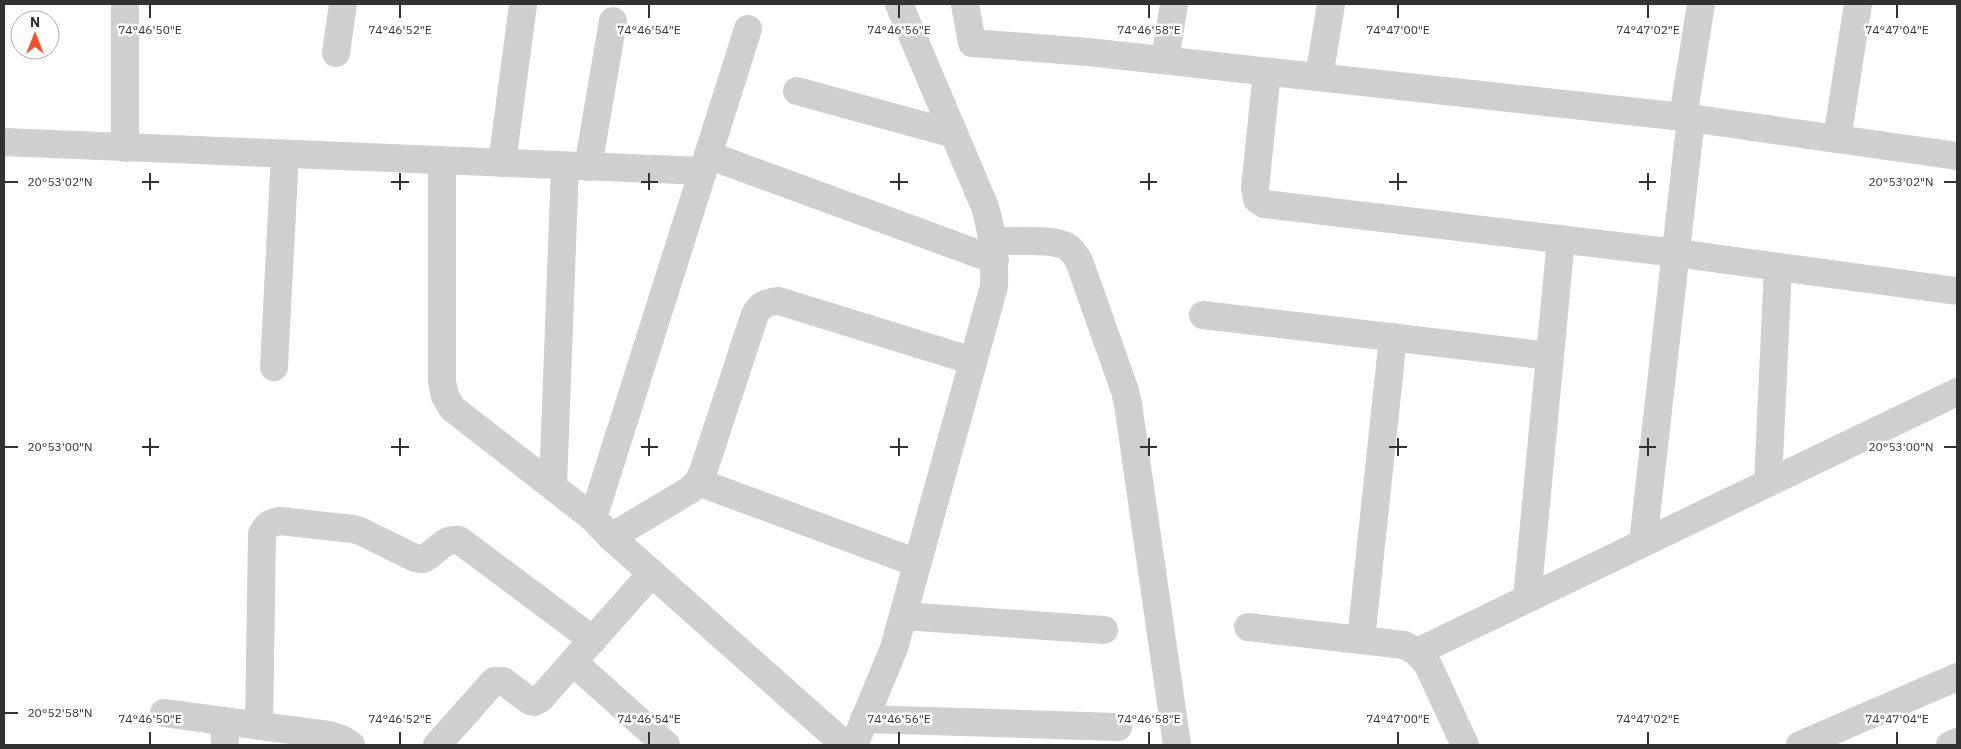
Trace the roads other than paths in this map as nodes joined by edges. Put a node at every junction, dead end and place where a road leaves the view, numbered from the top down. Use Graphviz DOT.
graph roads {
  1 [pos="125,4"];
  2 [pos="343,4"];
  3 [pos="899,4"];
  4 [pos="965,4"];
  5 [pos="1174,4"];
  6 [pos="1331,4"];
  7 [pos="1701,4"];
  8 [pos="1858,4"];
  9 [pos="523,5"];
  10 [pos="613,22"];
  11 [pos="748,29"];
  12 [pos="336,52"];
  13 [pos="1165,60"];
  14 [pos="1267,72"];
  15 [pos="1319,77"];
  16 [pos="797,91"];
  17 [pos="1687,118"];
  18 [pos="954,134"];
  19 [pos="1837,139"];
  20 [pos="4,142"];
  21 [pos="126,148"];
  22 [pos="285,154"];
  23 [pos="1957,156"];
  24 [pos="442,160"];
  25 [pos="502,163"];
  26 [pos="705,163"];
  27 [pos="576,166"];
  28 [pos="1560,239"];
  29 [pos="994,251"];
  30 [pos="1676,253"];
  31 [pos="1778,267"];
  32 [pos="1957,291"];
  33 [pos="1204,315"];
  34 [pos="1392,337"];
  35 [pos="1550,356"];
  36 [pos="974,361"];
  37 [pos="274,367"];
  38 [pos="1957,392"];
  39 [pos="698,482"];
  40 [pos="1768,483"];
  41 [pos="553,486"];
  42 [pos="602,528"];
  43 [pos="1643,543"];
  44 [pos="917,563"];
  45 [pos="652,573"];
  46 [pos="1527,599"];
  47 [pos="902,616"];
  48 [pos="1248,627"];
  49 [pos="1104,630"];
  50 [pos="593,640"];
  51 [pos="1361,640"];
  52 [pos="1417,652"];
  53 [pos="573,662"];
  54 [pos="1957,677"];
  55 [pos="164,712"];
  56 [pos="864,719"];
  57 [pos="259,726"];
  58 [pos="1118,727"];
  59 [pos="224,733"];
  60 [pos="1957,742"];
  61 [pos="844,744"];
  62 [pos="351,745"];
  63 [pos="437,745"];
  64 [pos="666,745"];
  65 [pos="1177,745"];
  66 [pos="1465,745"];
  67 [pos="1800,745"];
  68 [pos="1950,745"];
  1 -- 21 [label="street"];
  2 -- 12 [label="street"];
  3 -- 18 [label="street"];
  4 -- 13 [label="street"];
  5 -- 13 [label="street"];
  6 -- 15 [label="street"];
  7 -- 17 [label="street"];
  8 -- 19 [label="street"];
  9 -- 25 [label="street"];
  10 -- 27 [label="street"];
  11 -- 26 [label="street"];
  13 -- 14 [label="street"];
  14 -- 15 [label="street"];
  14 -- 28 [label="street"];
  15 -- 17 [label="street"];
  16 -- 18 [label="street"];
  17 -- 19 [label="street"];
  17 -- 30 [label="street"];
  18 -- 29 [label="street"];
  19 -- 23 [label="street"];
  20 -- 21 [label="street"];
  21 -- 22 [label="street"];
  22 -- 24 [label="street"];
  22 -- 37 [label="street"];
  24 -- 25 [label="street"];
  24 -- 41 [label="street"];
  25 -- 27 [label="street"];
  26 -- 27 [label="street"];
  26 -- 29 [label="street"];
  26 -- 42 [label="street"];
  27 -- 41 [label="street"];
  28 -- 30 [label="street"];
  28 -- 35 [label="street"];
  29 -- 36 [label="street"];
  29 -- 65 [label="street"];
  30 -- 31 [label="street"];
  30 -- 43 [label="street"];
  31 -- 32 [label="street"];
  31 -- 40 [label="street"];
  33 -- 34 [label="street"];
  34 -- 35 [label="street"];
  34 -- 51 [label="street"];
  35 -- 46 [label="street"];
  36 -- 39 [label="street"];
  36 -- 44 [label="street"];
  38 -- 40 [label="street"];
  39 -- 42 [label="street"];
  39 -- 44 [label="street"];
  40 -- 43 [label="street"];
  41 -- 42 [label="street"];
  42 -- 45 [label="street"];
  43 -- 46 [label="street"];
  44 -- 47 [label="street"];
  45 -- 50 [label="street"];
  45 -- 61 [label="street"];
  46 -- 52 [label="street"];
  47 -- 49 [label="street"];
  47 -- 56 [label="street"];
  48 -- 51 [label="street"];
  50 -- 53 [label="street"];
  50 -- 57 [label="street"];
  51 -- 52 [label="street"];
  52 -- 66 [label="street"];
  53 -- 63 [label="street"];
  53 -- 64 [label="street"];
  54 -- 67 [label="street"];
  55 -- 59 [label="street"];
  56 -- 58 [label="street"];
  56 -- 61 [label="street"];
  57 -- 59 [label="street"];
  57 -- 62 [label="street"];
  60 -- 68 [label="street"];
}
